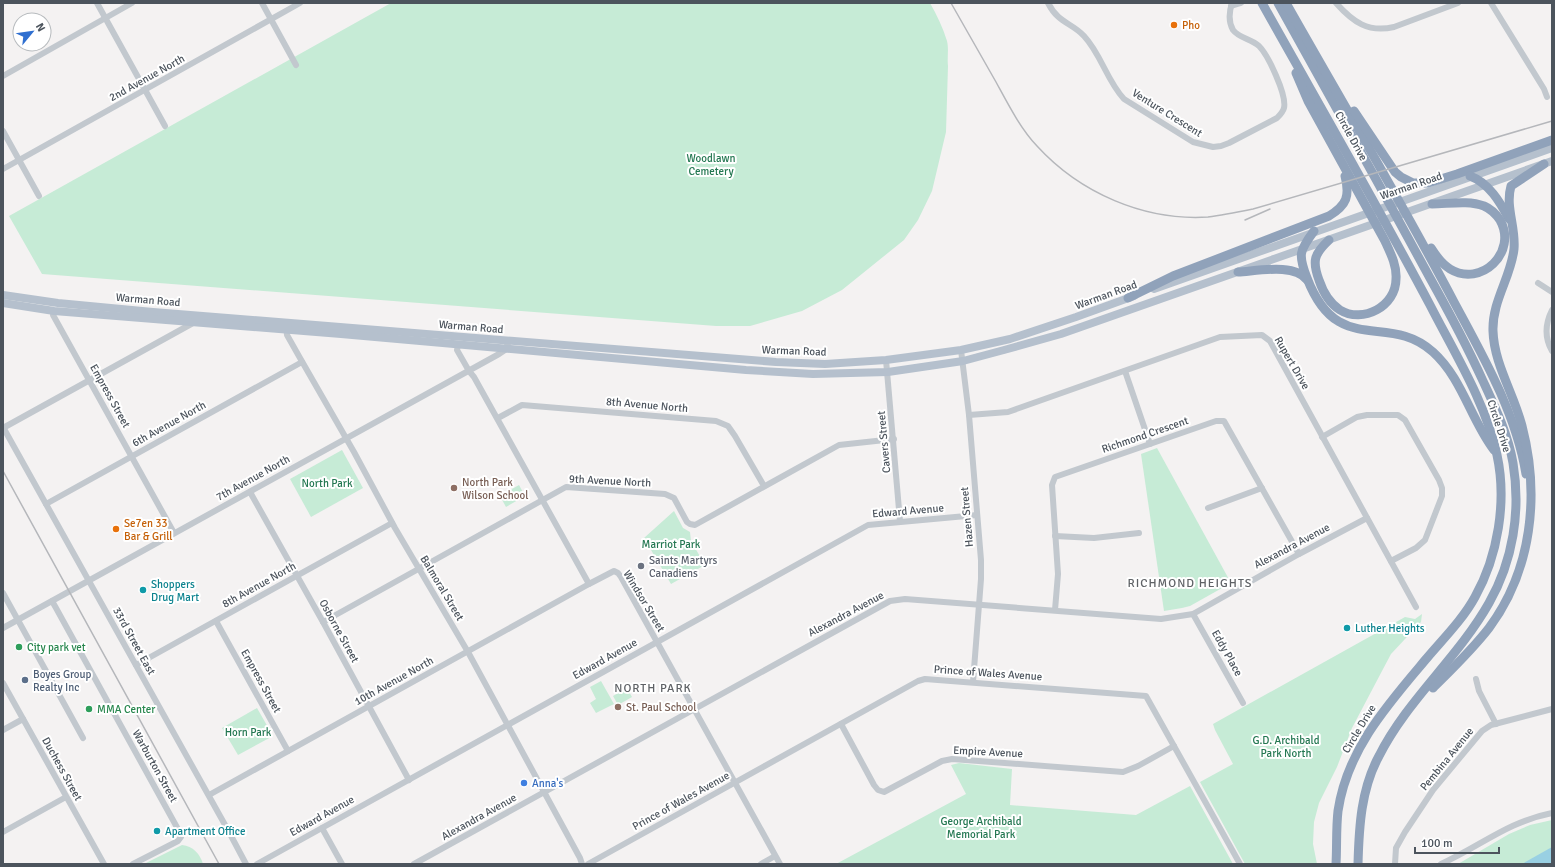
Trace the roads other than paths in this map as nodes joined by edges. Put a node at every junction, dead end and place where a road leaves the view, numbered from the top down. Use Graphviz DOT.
graph roads {
  1 [pos="97,3"];
  2 [pos="132,3"];
  3 [pos="262,3"];
  4 [pos="300,3"];
  5 [pos="1048,3"];
  6 [pos="1241,3"];
  7 [pos="1262,3"];
  8 [pos="1278,3"];
  9 [pos="1286,3"];
  10 [pos="1336,3"];
  11 [pos="1458,3"];
  12 [pos="1491,3"];
  13 [pos="1231,5"];
  14 [pos="105,18"];
  15 [pos="271,20"];
  16 [pos="1279,33"];
  17 [pos="1315,54"];
  18 [pos="296,65"];
  19 [pos="3,76"];
  20 [pos="145,90"];
  21 [pos="1547,97"];
  22 [pos="165,126"];
  23 [pos="3,131"];
  24 [pos="1552,140"];
  25 [pos="1552,148"];
  26 [pos="1337,154"];
  27 [pos="1375,159"];
  28 [pos="19,160"];
  29 [pos="1548,162"];
  30 [pos="3,169"];
  31 [pos="1470,176"];
  32 [pos="1486,185"];
  33 [pos="39,196"];
  34 [pos="1428,205"];
  35 [pos="1314,231"];
  36 [pos="1513,231"];
  37 [pos="1329,240"];
  38 [pos="1301,250"];
  39 [pos="1238,272"];
  40 [pos="1538,283"];
  41 [pos="1310,285"];
  42 [pos="1552,292"];
  43 [pos="3,295"];
  44 [pos="1128,298"];
  45 [pos="3,303"];
  46 [pos="54,310"];
  47 [pos="1552,310"];
  48 [pos="193,322"];
  49 [pos="286,326"];
  50 [pos="509,341"];
  51 [pos="458,345"];
  52 [pos="504,350"];
  53 [pos="961,350"];
  54 [pos="1552,351"];
  55 [pos="886,360"];
  56 [pos="963,361"];
  57 [pos="302,362"];
  58 [pos="469,371"];
  59 [pos="1125,371"];
  60 [pos="888,372"];
  61 [pos="89,379"];
  62 [pos="970,414"];
  63 [pos="498,418"];
  64 [pos="3,424"];
  65 [pos="3,428"];
  66 [pos="1322,437"];
  67 [pos="346,438"];
  68 [pos="894,439"];
  69 [pos="1150,444"];
  70 [pos="1497,454"];
  71 [pos="132,456"];
  72 [pos="764,486"];
  73 [pos="1262,488"];
  74 [pos="250,492"];
  75 [pos="543,500"];
  76 [pos="46,504"];
  77 [pos="1208,508"];
  78 [pos="1531,512"];
  79 [pos="977,515"];
  80 [pos="1366,518"];
  81 [pos="900,521"];
  82 [pos="392,523"];
  83 [pos="174,533"];
  84 [pos="1139,533"];
  85 [pos="1055,536"];
  86 [pos="1299,554"];
  87 [pos="1391,561"];
  88 [pos="419,569"];
  89 [pos="297,576"];
  90 [pos="89,582"];
  91 [pos="589,584"];
  92 [pos="3,593"];
  93 [pos="52,601"];
  94 [pos="979,605"];
  95 [pos="1416,607"];
  96 [pos="1055,610"];
  97 [pos="1193,614"];
  98 [pos="18,620"];
  99 [pos="216,621"];
  100 [pos="323,622"];
  101 [pos="3,628"];
  102 [pos="657,642"];
  103 [pos="468,652"];
  104 [pos="136,665"];
  105 [pos="1476,679"];
  106 [pos="973,682"];
  107 [pos="3,683"];
  108 [pos="1243,703"];
  109 [pos="369,706"];
  110 [pos="694,709"];
  111 [pos="1552,709"];
  112 [pos="23,719"];
  113 [pos="1401,720"];
  114 [pos="841,724"];
  115 [pos="1496,724"];
  116 [pos="507,725"];
  117 [pos="3,730"];
  118 [pos="83,738"];
  119 [pos="1174,746"];
  120 [pos="288,751"];
  121 [pos="409,780"];
  122 [pos="734,783"];
  123 [pos="544,792"];
  124 [pos="209,796"];
  125 [pos="66,797"];
  126 [pos="1552,813"];
  127 [pos="322,828"];
  128 [pos="3,832"];
  129 [pos="775,856"];
  130 [pos="1358,863"];
  131 [pos="104,864"];
  132 [pos="133,864"];
  133 [pos="246,864"];
  134 [pos="257,864"];
  135 [pos="342,864"];
  136 [pos="414,864"];
  137 [pos="582,864"];
  138 [pos="588,864"];
  139 [pos="761,864"];
  140 [pos="780,864"];
  141 [pos="1240,864"];
  142 [pos="1336,864"];
  143 [pos="1395,864"];
  144 [pos="1441,864"];
  1 -- 14 [label="street"];
  2 -- 14 [label="street"];
  3 -- 15 [label="street"];
  4 -- 15 [label="street, 2nd Avenue North"];
  5 -- 13 [label="street, Venture Crescent"];
  6 -- 13 [label="street, Venture Crescent"];
  7 -- 16 [label="highway, Circle Drive"];
  8 -- 113 [label="highway, Circle Drive"];
  9 -- 17 [label="highway"];
  10 -- 11 [label="street"];
  12 -- 21 [label="street"];
  14 -- 19 [label="street"];
  14 -- 20 [label="street"];
  15 -- 18 [label="street"];
  15 -- 20 [label="street, 2nd Avenue North"];
  16 -- 26 [label="highway"];
  16 -- 70 [label="highway, Circle Drive"];
  17 -- 24 [label="highway"];
  17 -- 27 [label="highway"];
  20 -- 22 [label="street"];
  20 -- 28 [label="street, 2nd Avenue North"];
  23 -- 28 [label="street"];
  25 -- 31 [label="main road, Warman Road"];
  26 -- 37 [label="highway"];
  26 -- 44 [label="highway"];
  27 -- 34 [label="highway"];
  27 -- 78 [label="highway"];
  28 -- 30 [label="street, 2nd Avenue North"];
  28 -- 33 [label="street"];
  29 -- 32 [label="main road, Warman Road"];
  29 -- 36 [label="highway"];
  31 -- 32 [label="highway"];
  31 -- 35 [label="main road, Warman Road"];
  32 -- 34 [label="main road, Warman Road"];
  32 -- 36 [label="highway"];
  34 -- 37 [label="main road, Warman Road"];
  35 -- 38 [label="highway"];
  35 -- 44 [label="main road, Warman Road"];
  36 -- 78 [label="highway"];
  37 -- 38 [label="main road, Warman Road"];
  38 -- 39 [label="main road, Warman Road"];
  38 -- 41 [label="highway"];
  39 -- 41 [label="highway"];
  39 -- 56 [label="main road, Warman Road"];
  40 -- 42 [label="street"];
  41 -- 70 [label="highway"];
  43 -- 49 [label="main road, Warman Road"];
  44 -- 53 [label="main road, Warman Road"];
  45 -- 46 [label="main road, Warman Road"];
  46 -- 48 [label="main road, Warman Road"];
  46 -- 61 [label="street, Empress Street"];
  47 -- 54 [label="street"];
  48 -- 49 [label="main road, Warman Road"];
  48 -- 61 [label="street"];
  49 -- 50 [label="main road, Warman Road"];
  49 -- 51 [label="main road, Warman Road"];
  49 -- 57 [label="street, Balmoral Street"];
  50 -- 52 [label="street, 7th Avenue North"];
  50 -- 55 [label="main road, Warman Road"];
  51 -- 52 [label="main road, Warman Road"];
  51 -- 58 [label="street"];
  52 -- 58 [label="street, 7th Avenue North"];
  52 -- 60 [label="main road, Warman Road"];
  53 -- 55 [label="main road, Warman Road"];
  53 -- 56 [label="street, Hazen Street"];
  55 -- 60 [label="street, Cavers Street"];
  56 -- 60 [label="main road, Warman Road"];
  56 -- 62 [label="street, Hazen Street"];
  57 -- 67 [label="street, Balmoral Street"];
  57 -- 71 [label="street, 6th Avenue North"];
  58 -- 63 [label="street"];
  58 -- 67 [label="street, 7th Avenue North"];
  59 -- 62 [label="street, Rupert Drive"];
  59 -- 66 [label="street, Rupert Drive"];
  59 -- 69 [label="street"];
  60 -- 68 [label="street, Cavers Street"];
  61 -- 65 [label="street"];
  61 -- 71 [label="street, Empress Street"];
  62 -- 79 [label="street, Hazen Street"];
  63 -- 72 [label="street, 8th Avenue North"];
  63 -- 75 [label="street"];
  64 -- 65 [label="street, 33rd Street East"];
  65 -- 76 [label="street, 33rd Street East"];
  66 -- 80 [label="street, Rupert Drive"];
  66 -- 87 [label="street"];
  67 -- 74 [label="street, 7th Avenue North"];
  67 -- 82 [label="street, Balmoral Street"];
  68 -- 72 [label="street, 9th Avenue North"];
  68 -- 81 [label="street, Cavers Street"];
  69 -- 73 [label="street, Richmond Crescent"];
  69 -- 85 [label="street, Richmond Crescent"];
  70 -- 142 [label="highway, Circle Drive"];
  71 -- 76 [label="street, 6th Avenue North"];
  71 -- 83 [label="street, Empress Street"];
  72 -- 75 [label="street, 9th Avenue North"];
  73 -- 77 [label="street"];
  73 -- 86 [label="street, Richmond Crescent"];
  74 -- 83 [label="street, 7th Avenue North"];
  74 -- 89 [label="street, Osborne Street"];
  75 -- 88 [label="street, 9th Avenue North"];
  75 -- 91 [label="street"];
  76 -- 90 [label="street, 33rd Street East"];
  78 -- 113 [label="highway"];
  79 -- 81 [label="street, Edward Avenue"];
  79 -- 94 [label="street, Hazen Street"];
  80 -- 86 [label="street, Alexandra Avenue"];
  80 -- 87 [label="street, Rupert Drive"];
  81 -- 102 [label="street, Edward Avenue"];
  82 -- 88 [label="street, Balmoral Street"];
  82 -- 89 [label="street, 8th Avenue North"];
  83 -- 90 [label="street, 7th Avenue North"];
  84 -- 85 [label="street"];
  85 -- 96 [label="street, Richmond Crescent"];
  86 -- 97 [label="street, Alexandra Avenue"];
  87 -- 95 [label="street, Rupert Drive"];
  88 -- 100 [label="street, 9th Avenue North"];
  88 -- 103 [label="street, Balmoral Street"];
  89 -- 99 [label="street, 8th Avenue North"];
  89 -- 100 [label="street, Osborne Street"];
  90 -- 93 [label="street, 7th Avenue North"];
  90 -- 104 [label="street, 33rd Street East"];
  91 -- 102 [label="street, Windsor Street"];
  91 -- 103 [label="street, 10th Avenue North"];
  92 -- 98 [label="street"];
  93 -- 98 [label="street, 7th Avenue North"];
  93 -- 132 [label="street, Warburton Street"];
  94 -- 96 [label="street, Alexandra Avenue"];
  94 -- 106 [label="street, Hazen Street"];
  94 -- 110 [label="street, Alexandra Avenue"];
  96 -- 97 [label="street, Alexandra Avenue"];
  97 -- 108 [label="street, Eddy Place"];
  98 -- 101 [label="street, 7th Avenue North"];
  98 -- 118 [label="street"];
  99 -- 104 [label="street, 8th Avenue North"];
  99 -- 120 [label="street, Empress Street"];
  100 -- 109 [label="street, Osborne Street"];
  102 -- 110 [label="street, Windsor Street"];
  102 -- 116 [label="street, Edward Avenue"];
  103 -- 109 [label="street, 10th Avenue North"];
  103 -- 116 [label="street, Balmoral Street"];
  104 -- 124 [label="street, 33rd Street East"];
  105 -- 115 [label="street"];
  106 -- 114 [label="street, Prince of Wales Avenue"];
  106 -- 119 [label="street, Prince of Wales Avenue"];
  107 -- 112 [label="street, Duchess Street"];
  109 -- 120 [label="street, 10th Avenue North"];
  109 -- 121 [label="street, Osborne Street"];
  110 -- 122 [label="street, Windsor Street"];
  110 -- 123 [label="street, Alexandra Avenue"];
  111 -- 115 [label="street, Pembina Avenue"];
  112 -- 117 [label="street"];
  112 -- 125 [label="street, Duchess Street"];
  113 -- 130 [label="highway, Circle Drive"];
  114 -- 119 [label="street, Empire Avenue"];
  114 -- 122 [label="street, Prince of Wales Avenue"];
  115 -- 143 [label="street, Pembina Avenue"];
  116 -- 121 [label="street, Edward Avenue"];
  116 -- 123 [label="street, Balmoral Street"];
  119 -- 141 [label="street, Prince of Wales Avenue"];
  120 -- 124 [label="street, 10th Avenue North"];
  121 -- 127 [label="street, Edward Avenue"];
  122 -- 129 [label="street, Windsor Street"];
  122 -- 138 [label="street, Prince of Wales Avenue"];
  123 -- 136 [label="street, Alexandra Avenue"];
  123 -- 137 [label="street, Balmoral Street"];
  124 -- 133 [label="street, 33rd Street East"];
  125 -- 128 [label="street"];
  125 -- 131 [label="street, Duchess Street"];
  126 -- 144 [label="street"];
  127 -- 134 [label="street, Edward Avenue"];
  127 -- 135 [label="street"];
  129 -- 139 [label="street"];
  129 -- 140 [label="street, Windsor Street"];
}
